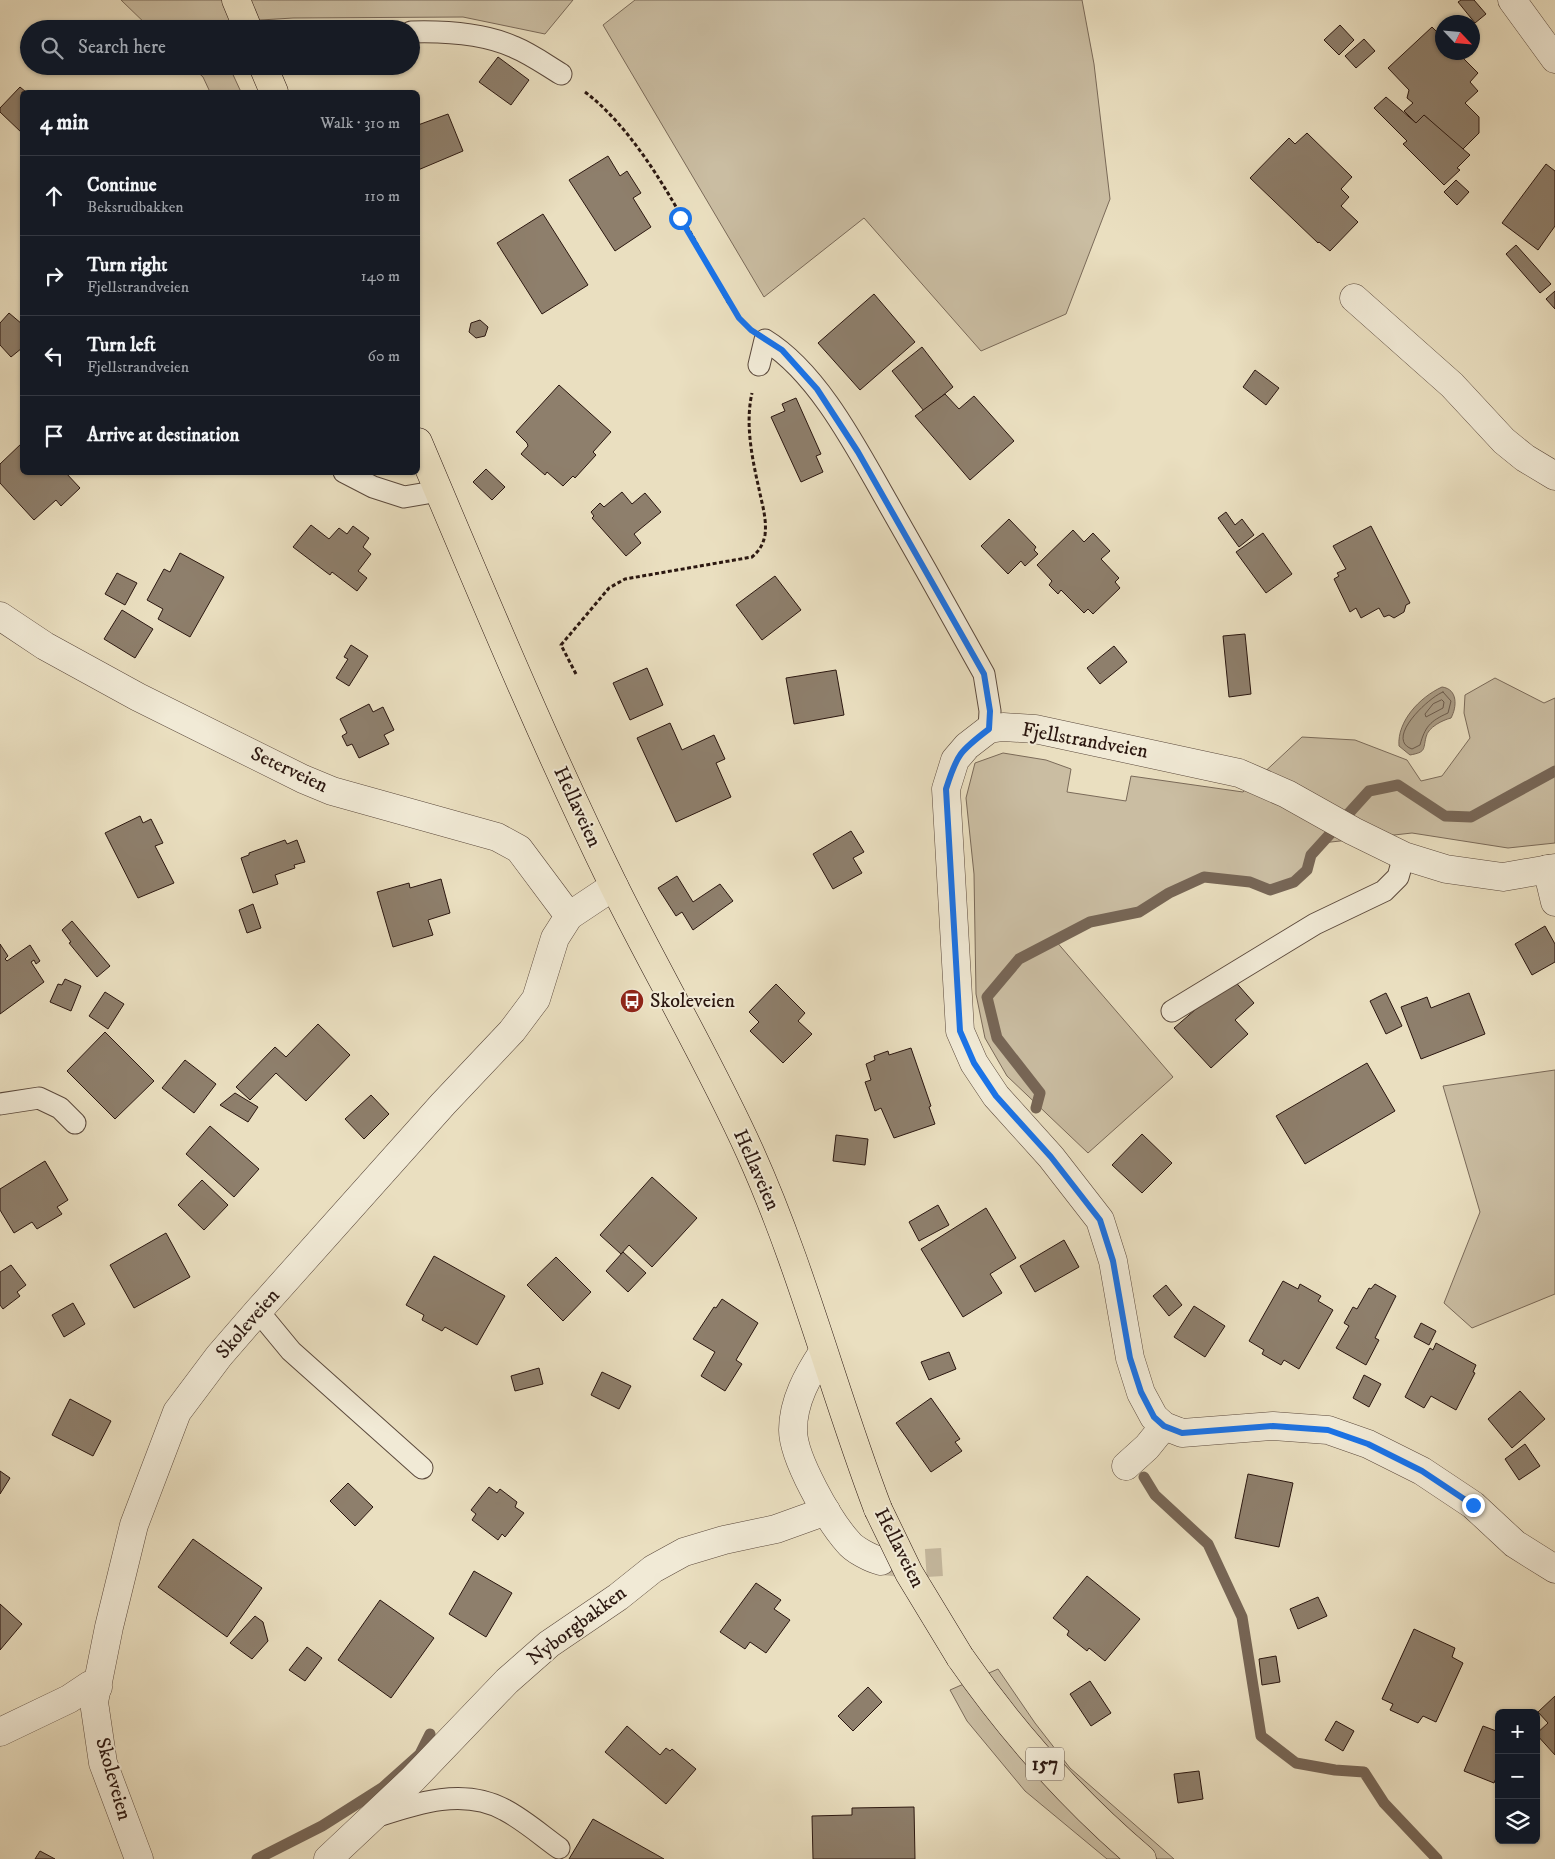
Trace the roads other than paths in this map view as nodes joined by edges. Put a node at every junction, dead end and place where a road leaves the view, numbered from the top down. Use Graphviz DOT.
graph roads {
  1 [pos="236,0"];
  2 [pos="1512,0"];
  3 [pos="244,20"];
  4 [pos="420,32"];
  5 [pos="1555,59"];
  6 [pos="561,74"];
  7 [pos="267,75"];
  8 [pos="273,90"];
  9 [pos="1354,298"];
  10 [pos="758,365"];
  11 [pos="420,447"];
  12 [pos="350,475"];
  13 [pos="1555,476"];
  14 [pos="438,491"];
  15 [pos="0,616"];
  16 [pos="989,729"];
  17 [pos="1404,856"];
  18 [pos="1551,869"];
  19 [pos="614,886"];
  20 [pos="1555,902"];
  21 [pos="569,916"];
  22 [pos="1172,1011"];
  23 [pos="0,1104"];
  24 [pos="76,1123"];
  25 [pos="258,1311"];
  26 [pos="823,1352"];
  27 [pos="1164,1426"];
  28 [pos="1126,1466"];
  29 [pos="422,1468"];
  30 [pos="826,1511"];
  31 [pos="881,1561"];
  32 [pos="1555,1569"];
  33 [pos="98,1687"];
  34 [pos="0,1732"];
  35 [pos="375,1817"];
  36 [pos="558,1848"];
  37 [pos="139,1859"];
  38 [pos="328,1859"];
  39 [pos="1142,1859"];
  1 -- 3 [label="main road"];
  2 -- 5 [label="street"];
  4 -- 6 [label="lane"];
  7 -- 8 [label="main road"];
  9 -- 13 [label="street"];
  10 -- 16 [label="lane"];
  11 -- 14 [label="main road, Hellaveien / 157"];
  12 -- 14 [label="lane"];
  14 -- 19 [label="main road, Hellaveien / 157"];
  15 -- 21 [label="street, Seterveien"];
  16 -- 17 [label="street, Fjellstrandveien"];
  16 -- 27 [label="street"];
  17 -- 18 [label="street, Fjellstrandveien"];
  17 -- 22 [label="lane"];
  18 -- 20 [label="street"];
  19 -- 21 [label="street, Skoleveien"];
  19 -- 26 [label="main road, Hellaveien / 157"];
  21 -- 25 [label="street, Skoleveien"];
  23 -- 24 [label="lane"];
  25 -- 29 [label="lane"];
  25 -- 33 [label="street, Skoleveien"];
  26 -- 30 [label="street"];
  26 -- 39 [label="main road, Hellaveien / 157, bridge"];
  27 -- 28 [label="street"];
  27 -- 32 [label="street"];
  30 -- 31 [label="street"];
  30 -- 35 [label="street, Nyborgbakken"];
  33 -- 34 [label="street"];
  33 -- 37 [label="street, Skoleveien"];
  35 -- 36 [label="lane, Nyborgbakken"];
  35 -- 38 [label="street, Nyborgbakken"];
}
